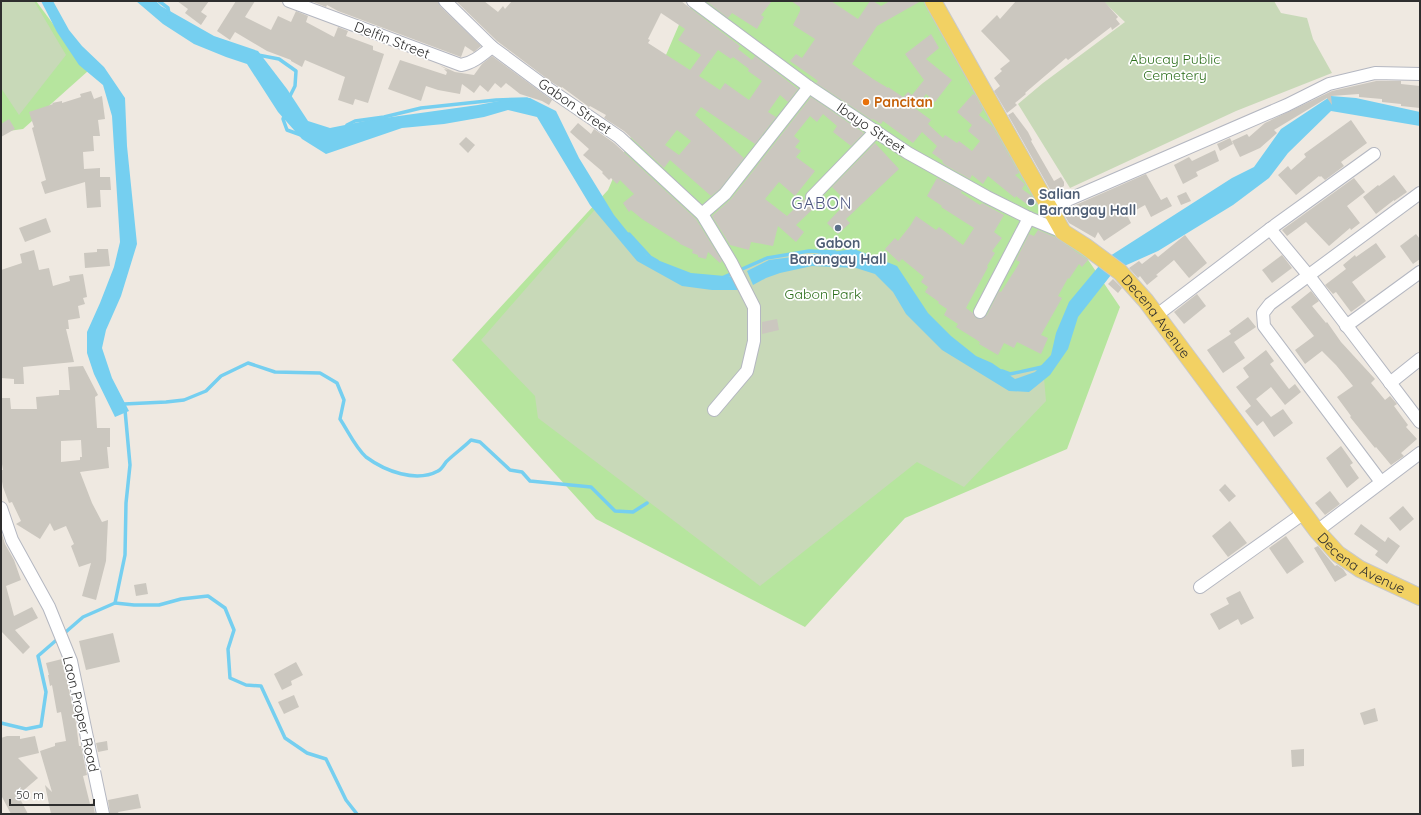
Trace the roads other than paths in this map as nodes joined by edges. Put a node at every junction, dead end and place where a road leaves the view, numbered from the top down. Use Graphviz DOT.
graph roads {
  1 [pos="290,1"];
  2 [pos="445,1"];
  3 [pos="933,1"];
  4 [pos="696,2"];
  5 [pos="492,47"];
  6 [pos="1420,74"];
  7 [pos="809,87"];
  8 [pos="876,132"];
  9 [pos="1374,154"];
  10 [pos="1420,193"];
  11 [pos="812,197"];
  12 [pos="1049,208"];
  13 [pos="702,214"];
  14 [pos="1029,218"];
  15 [pos="1270,229"];
  16 [pos="1063,232"];
  17 [pos="1420,272"];
  18 [pos="1309,276"];
  19 [pos="980,312"];
  20 [pos="1158,315"];
  21 [pos="1346,326"];
  22 [pos="1420,360"];
  23 [pos="1390,383"];
  24 [pos="714,410"];
  25 [pos="1420,422"];
  26 [pos="1420,453"];
  27 [pos="1381,482"];
  28 [pos="1,508"];
  29 [pos="1304,513"];
  30 [pos="1317,531"];
  31 [pos="1200,587"];
  32 [pos="1420,597"];
  33 [pos="103,814"];
  1 -- 5 [label="street, Delfin Street"];
  2 -- 5 [label="street, Gabon Street"];
  3 -- 12 [label="main road, Decena Avenue"];
  4 -- 7 [label="street, Ibayo Street"];
  5 -- 13 [label="street, Gabon Street"];
  6 -- 12 [label="street"];
  7 -- 8 [label="street, Ibayo Street"];
  7 -- 13 [label="street"];
  8 -- 11 [label="street"];
  8 -- 14 [label="street, Ibayo Street"];
  9 -- 15 [label="street"];
  10 -- 18 [label="street"];
  12 -- 16 [label="main road, Decena Avenue"];
  13 -- 24 [label="street, Gabon Street"];
  14 -- 16 [label="street, Ibayo Street"];
  14 -- 19 [label="street"];
  15 -- 18 [label="street"];
  15 -- 20 [label="street"];
  16 -- 20 [label="main road, Decena Avenue"];
  17 -- 21 [label="street"];
  18 -- 21 [label="street"];
  18 -- 27 [label="street"];
  20 -- 29 [label="main road, Decena Avenue"];
  21 -- 23 [label="street"];
  22 -- 23 [label="street"];
  23 -- 25 [label="street"];
  26 -- 27 [label="street"];
  27 -- 30 [label="street"];
  28 -- 33 [label="street, Laon Proper Road"];
  29 -- 30 [label="main road, Decena Avenue"];
  29 -- 31 [label="street"];
  30 -- 32 [label="main road, Decena Avenue"];
}
